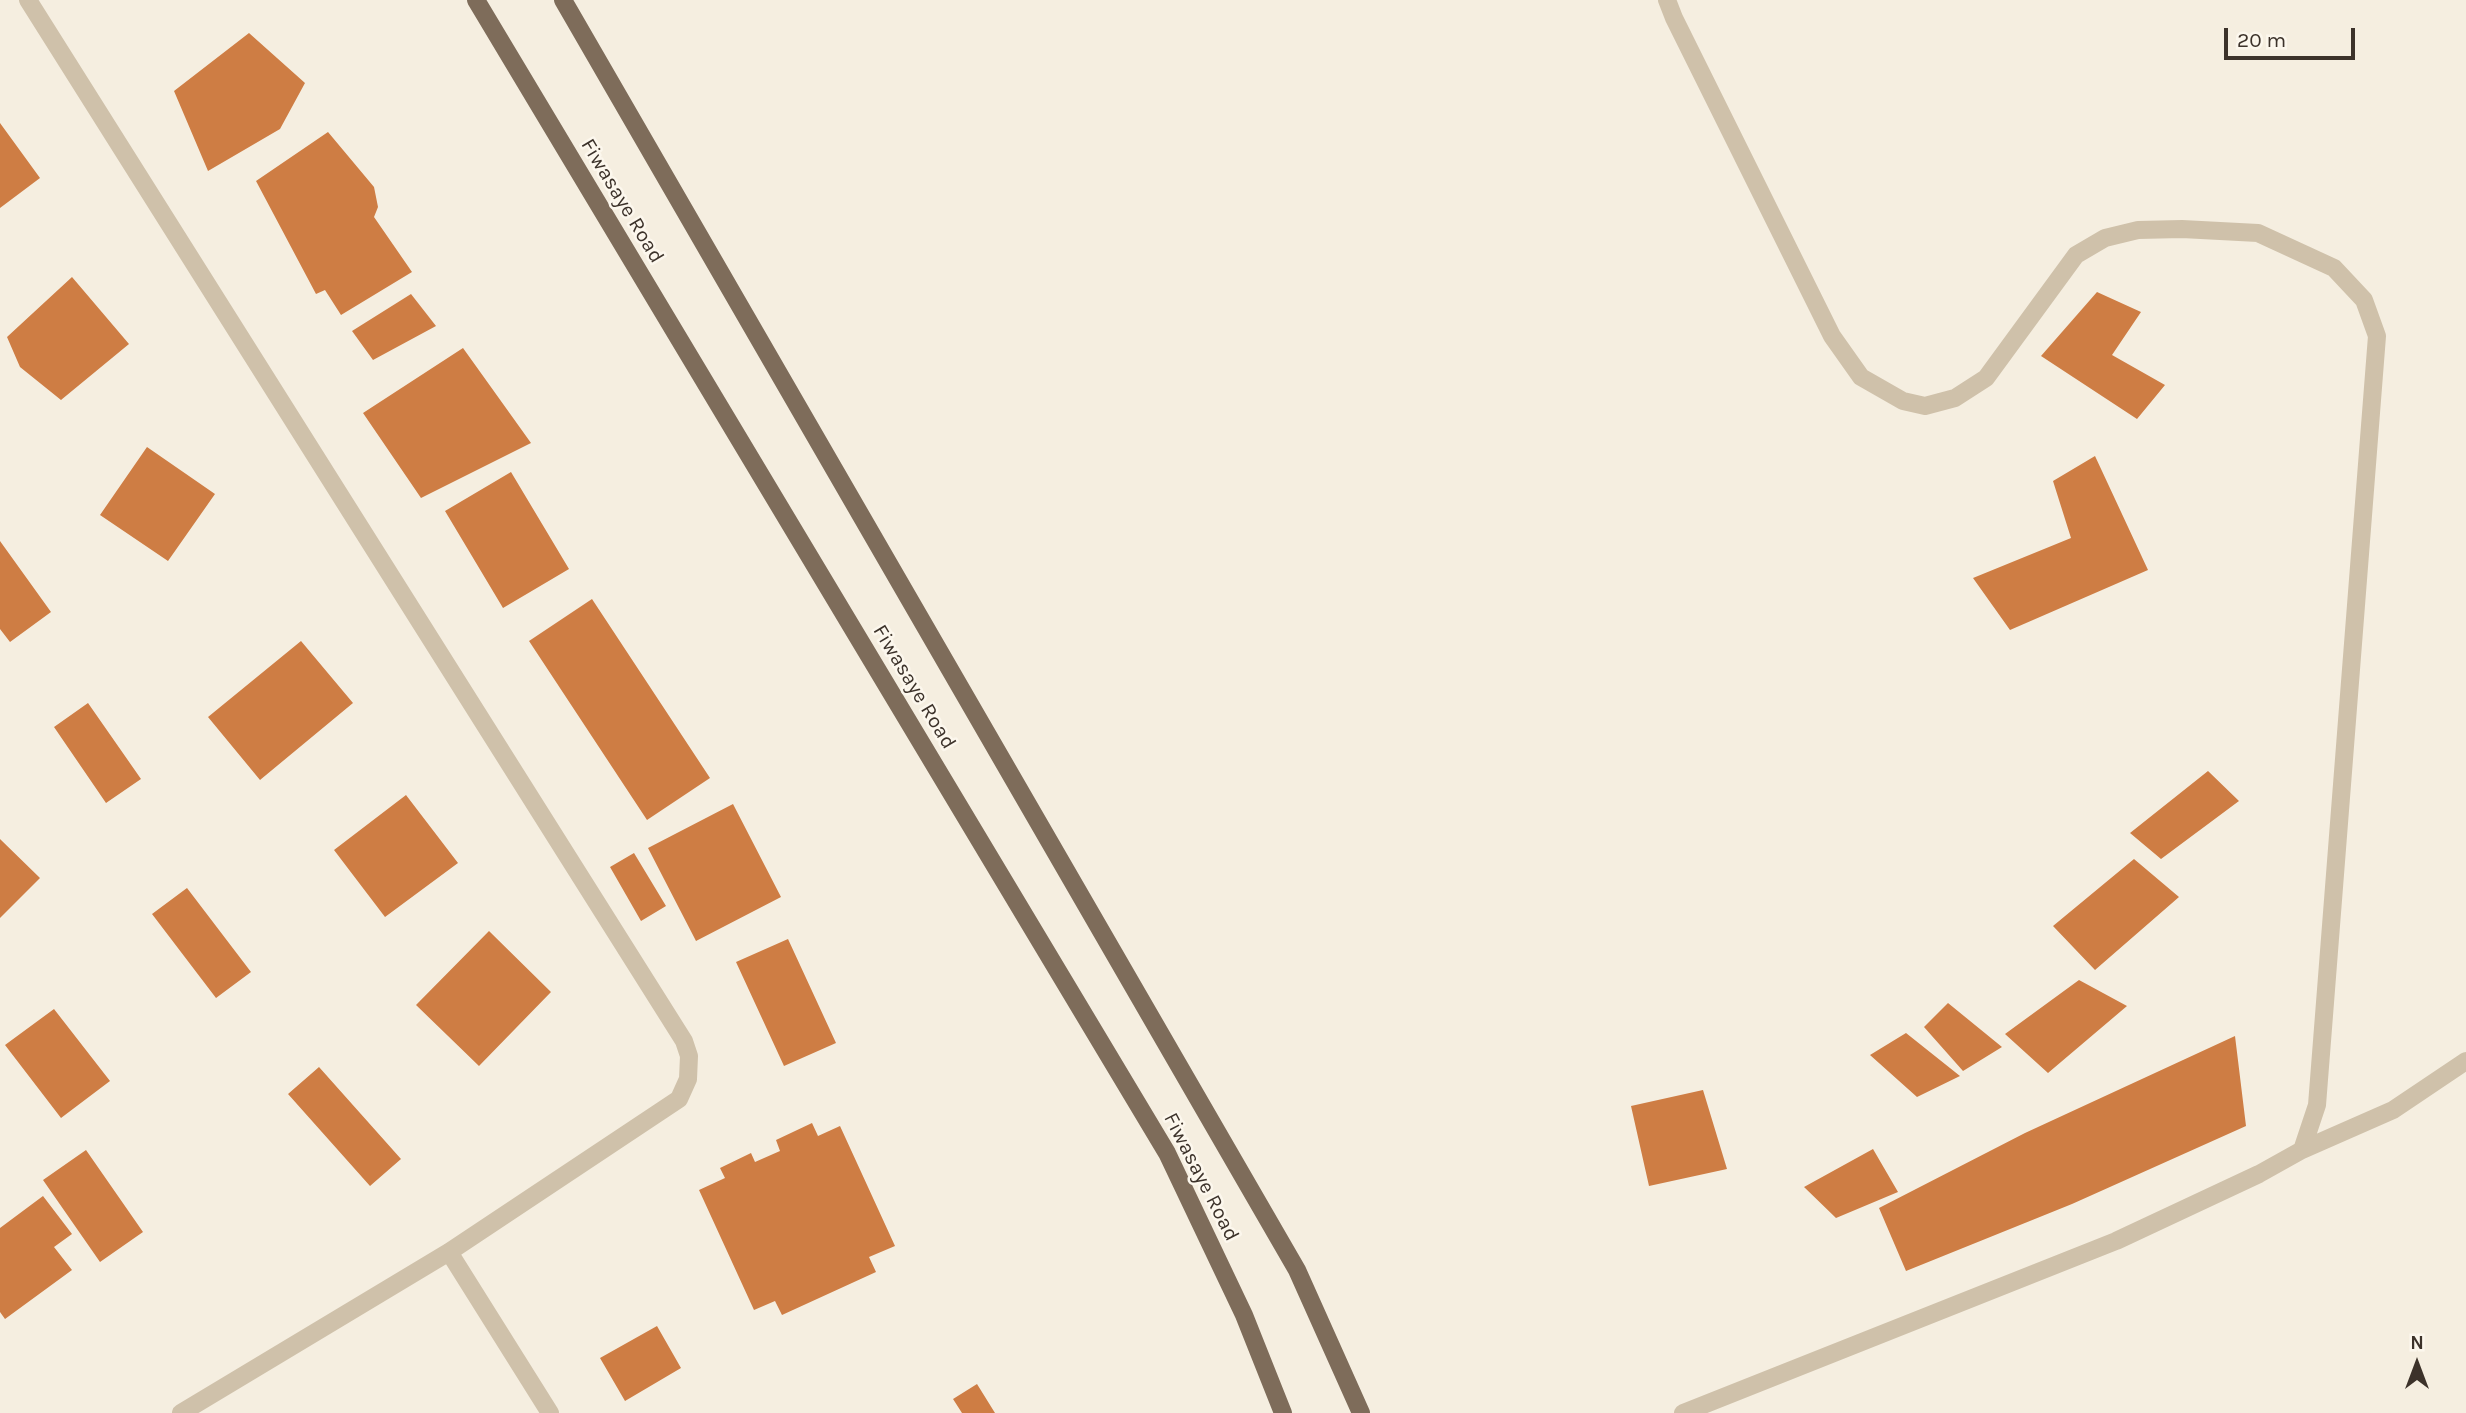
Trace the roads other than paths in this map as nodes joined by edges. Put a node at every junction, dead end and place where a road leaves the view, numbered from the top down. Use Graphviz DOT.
graph roads {
  1 [pos="28,0"];
  2 [pos="476,0"];
  3 [pos="563,0"];
  4 [pos="1667,0"];
  5 [pos="2466,1061"];
  6 [pos="2302,1150"];
  7 [pos="449,1252"];
  8 [pos="181,1413"];
  9 [pos="550,1413"];
  10 [pos="1283,1413"];
  11 [pos="1361,1413"];
  12 [pos="1683,1413"];
  1 -- 7 [label="street"];
  2 -- 10 [label="main road, Fiwasaye Road"];
  3 -- 11 [label="main road, Fiwasaye Road"];
  4 -- 6 [label="street"];
  5 -- 6 [label="street"];
  6 -- 12 [label="street"];
  7 -- 8 [label="street"];
  7 -- 9 [label="street"];
}
